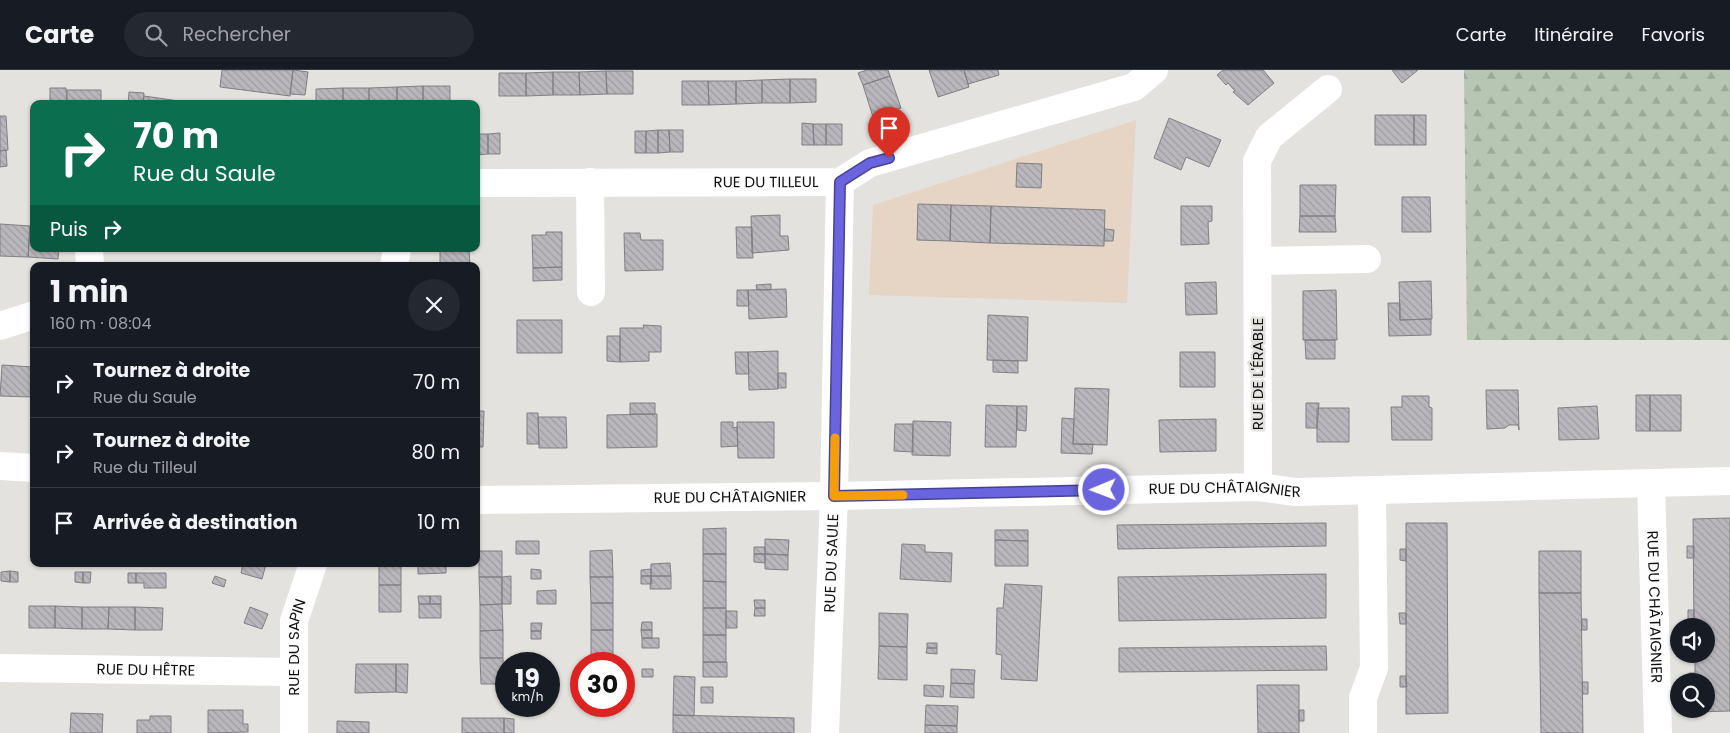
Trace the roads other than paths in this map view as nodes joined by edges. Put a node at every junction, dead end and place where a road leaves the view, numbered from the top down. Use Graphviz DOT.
graph roads {
  1 [pos="1154,70"];
  2 [pos="1328,89"];
  3 [pos="590,182"];
  4 [pos="840,182"];
  5 [pos="480,183"];
  6 [pos="1367,259"];
  7 [pos="1258,261"];
  8 [pos="591,292"];
  9 [pos="30,316"];
  10 [pos="0,326"];
  11 [pos="0,466"];
  12 [pos="30,468"];
  13 [pos="1730,481"];
  14 [pos="1651,482"];
  15 [pos="1258,487"];
  16 [pos="1372,491"];
  17 [pos="834,496"];
  18 [pos="480,500"];
  19 [pos="312,567"];
  20 [pos="0,668"];
  21 [pos="293,672"];
  22 [pos="1658,732"];
  23 [pos="294,733"];
  24 [pos="825,733"];
  25 [pos="1363,733"];
  1 -- 4 [label="street, RUE DU TILLEUL"];
  2 -- 7 [label="street, RUE DE L'ÉRABLE"];
  3 -- 4 [label="street, RUE DU TILLEUL"];
  3 -- 5 [label="street, RUE DU TILLEUL"];
  3 -- 8 [label="street"];
  4 -- 17 [label="street, RUE DU SAULE"];
  6 -- 7 [label="street"];
  7 -- 15 [label="street, RUE DE L'ÉRABLE"];
  9 -- 10 [label="street"];
  11 -- 12 [label="street"];
  13 -- 14 [label="street, RUE DU CHÂTAIGNIER"];
  14 -- 16 [label="street, RUE DU CHÂTAIGNIER"];
  14 -- 22 [label="street, RUE DU CHÂTAIGNIER"];
  15 -- 16 [label="street, RUE DU CHÂTAIGNIER"];
  15 -- 17 [label="street, RUE DU CHÂTAIGNIER"];
  16 -- 25 [label="street"];
  17 -- 18 [label="street, RUE DU CHÂTAIGNIER"];
  17 -- 24 [label="street, RUE DU SAULE"];
  19 -- 21 [label="street, RUE DU SAPIN"];
  20 -- 21 [label="street, RUE DU HÊTRE"];
  21 -- 23 [label="street, RUE DU SAPIN"];
}
